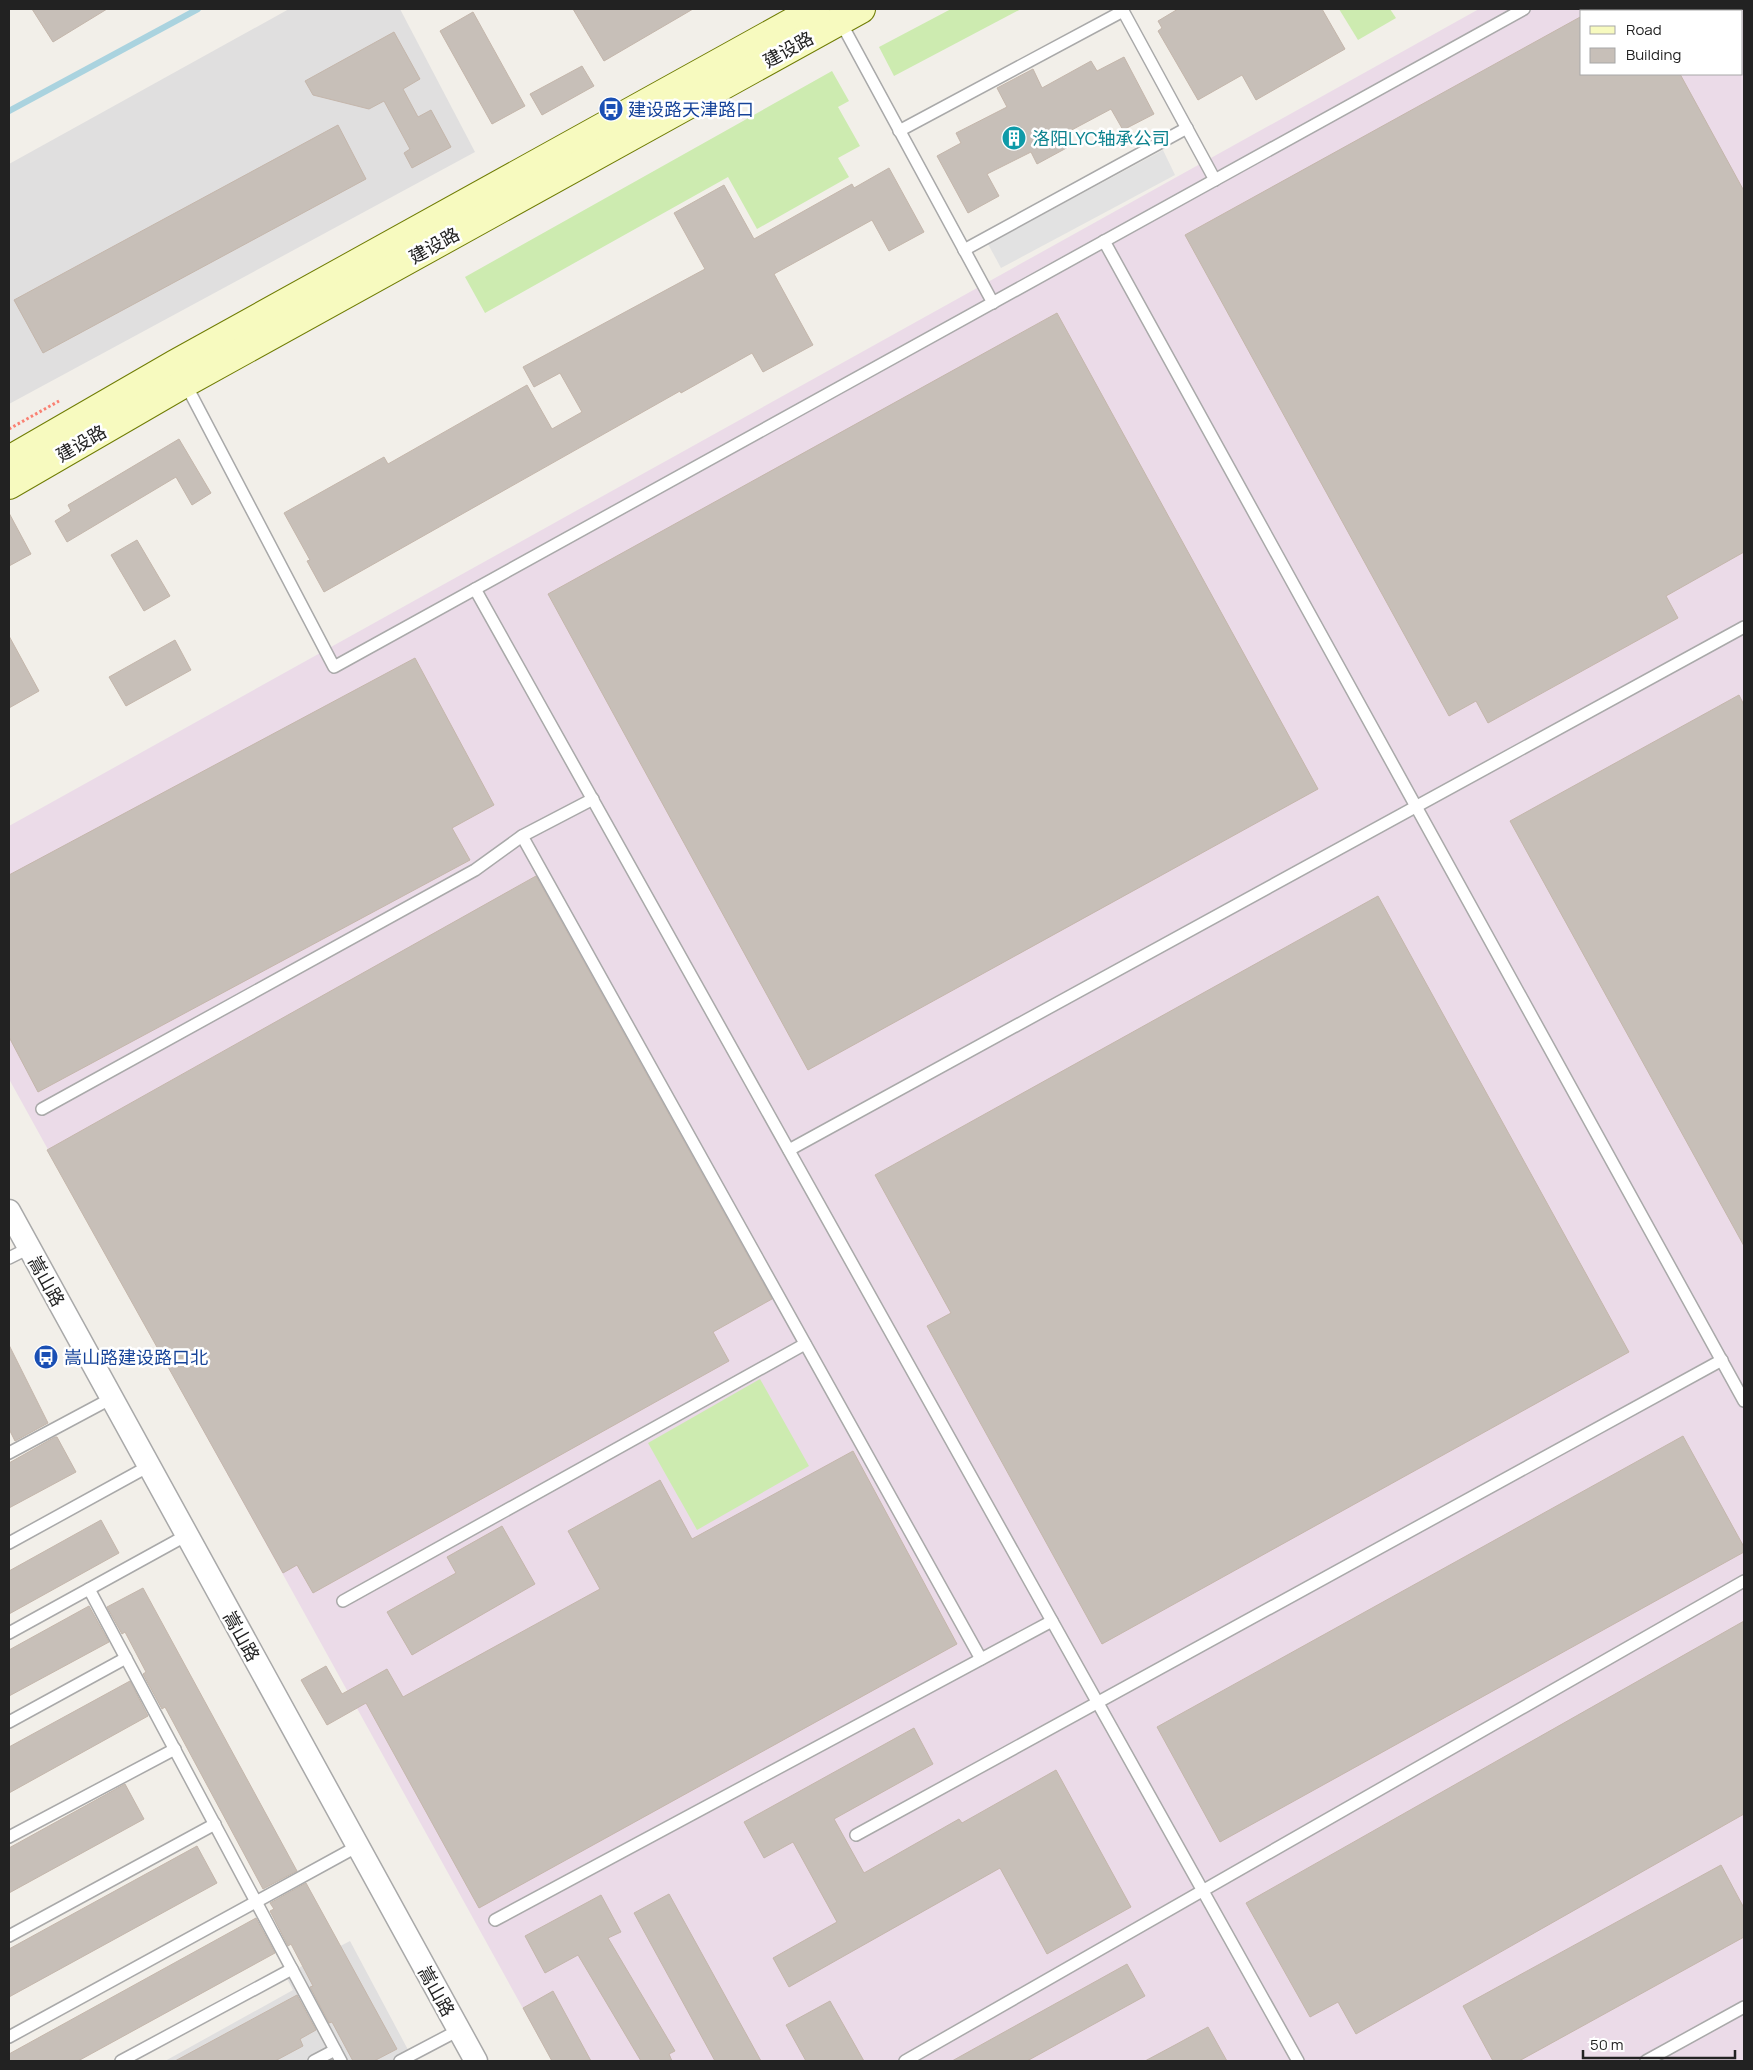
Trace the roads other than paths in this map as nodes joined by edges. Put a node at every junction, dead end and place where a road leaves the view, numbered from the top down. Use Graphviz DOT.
graph roads {
  1 [pos="1524,9"];
  2 [pos="1122,10"];
  3 [pos="837,12"];
  4 [pos="1187,128"];
  5 [pos="899,132"];
  6 [pos="1215,180"];
  7 [pos="1104,241"];
  8 [pos="964,250"];
  9 [pos="993,302"];
  10 [pos="180,374"];
  11 [pos="9,460"];
  12 [pos="9,485"];
  13 [pos="476,589"];
  14 [pos="1744,627"];
  15 [pos="593,799"];
  16 [pos="1416,806"];
  17 [pos="522,836"];
  18 [pos="42,1109"];
  19 [pos="789,1150"];
  20 [pos="9,1211"];
  21 [pos="16,1249"];
  22 [pos="806,1344"];
  23 [pos="1722,1360"];
  24 [pos="106,1401"];
  25 [pos="1744,1401"];
  26 [pos="9,1453"];
  27 [pos="143,1468"];
  28 [pos="181,1538"];
  29 [pos="9,1543"];
  30 [pos="1744,1581"];
  31 [pos="89,1589"];
  32 [pos="343,1600"];
  33 [pos="1052,1621"];
  34 [pos="9,1633"];
  35 [pos="126,1658"];
  36 [pos="981,1659"];
  37 [pos="1098,1703"];
  38 [pos="9,1722"];
  39 [pos="175,1750"];
  40 [pos="215,1824"];
  41 [pos="856,1835"];
  42 [pos="9,1837"];
  43 [pos="353,1849"];
  44 [pos="1203,1891"];
  45 [pos="256,1902"];
  46 [pos="496,1920"];
  47 [pos="9,1936"];
  48 [pos="292,1969"];
  49 [pos="1744,2007"];
  50 [pos="454,2033"];
  51 [pos="9,2037"];
  52 [pos="335,2050"];
  53 [pos="121,2061"];
  54 [pos="314,2061"];
  55 [pos="341,2061"];
  56 [pos="400,2061"];
  57 [pos="462,2061"];
  58 [pos="476,2061"];
  59 [pos="906,2061"];
  60 [pos="1298,2061"];
  61 [pos="1646,2061"];
  1 -- 6 [label="lane"];
  2 -- 4 [label="lane"];
  2 -- 5 [label="lane"];
  3 -- 5 [label="lane"];
  3 -- 10 [label="street, 建设路"];
  4 -- 6 [label="lane"];
  4 -- 8 [label="lane"];
  5 -- 8 [label="lane"];
  6 -- 7 [label="lane"];
  7 -- 9 [label="lane"];
  7 -- 16 [label="lane"];
  8 -- 9 [label="lane"];
  9 -- 13 [label="lane"];
  10 -- 11 [label="street, 建设路"];
  10 -- 12 [label="street, 建设路"];
  10 -- 13 [label="lane"];
  13 -- 15 [label="lane"];
  14 -- 16 [label="lane"];
  15 -- 17 [label="lane"];
  15 -- 19 [label="lane"];
  16 -- 19 [label="lane"];
  16 -- 23 [label="lane"];
  17 -- 18 [label="lane"];
  17 -- 22 [label="lane"];
  19 -- 33 [label="lane"];
  20 -- 21 [label="street, 嵩山路"];
  21 -- 24 [label="street, 嵩山路"];
  22 -- 32 [label="lane"];
  22 -- 36 [label="lane"];
  23 -- 25 [label="lane"];
  23 -- 37 [label="lane"];
  24 -- 26 [label="lane"];
  24 -- 27 [label="street, 嵩山路"];
  27 -- 28 [label="street, 嵩山路"];
  27 -- 29 [label="lane"];
  28 -- 31 [label="lane"];
  28 -- 43 [label="street, 嵩山路"];
  30 -- 44 [label="lane"];
  31 -- 34 [label="lane"];
  31 -- 35 [label="lane"];
  33 -- 36 [label="lane"];
  33 -- 37 [label="lane"];
  35 -- 38 [label="lane"];
  35 -- 39 [label="lane"];
  36 -- 46 [label="lane"];
  37 -- 41 [label="lane"];
  37 -- 44 [label="lane"];
  39 -- 40 [label="lane"];
  39 -- 42 [label="lane"];
  40 -- 45 [label="lane"];
  40 -- 47 [label="lane"];
  43 -- 45 [label="lane"];
  43 -- 50 [label="street, 嵩山路"];
  44 -- 59 [label="lane"];
  44 -- 60 [label="lane"];
  45 -- 48 [label="lane"];
  45 -- 51 [label="lane"];
  48 -- 52 [label="lane"];
  48 -- 53 [label="lane"];
  49 -- 61 [label="lane"];
  50 -- 56 [label="lane"];
  50 -- 57 [label="street, 嵩山路"];
  50 -- 58 [label="street, 嵩山路"];
  52 -- 54 [label="lane"];
  52 -- 55 [label="lane"];
}
